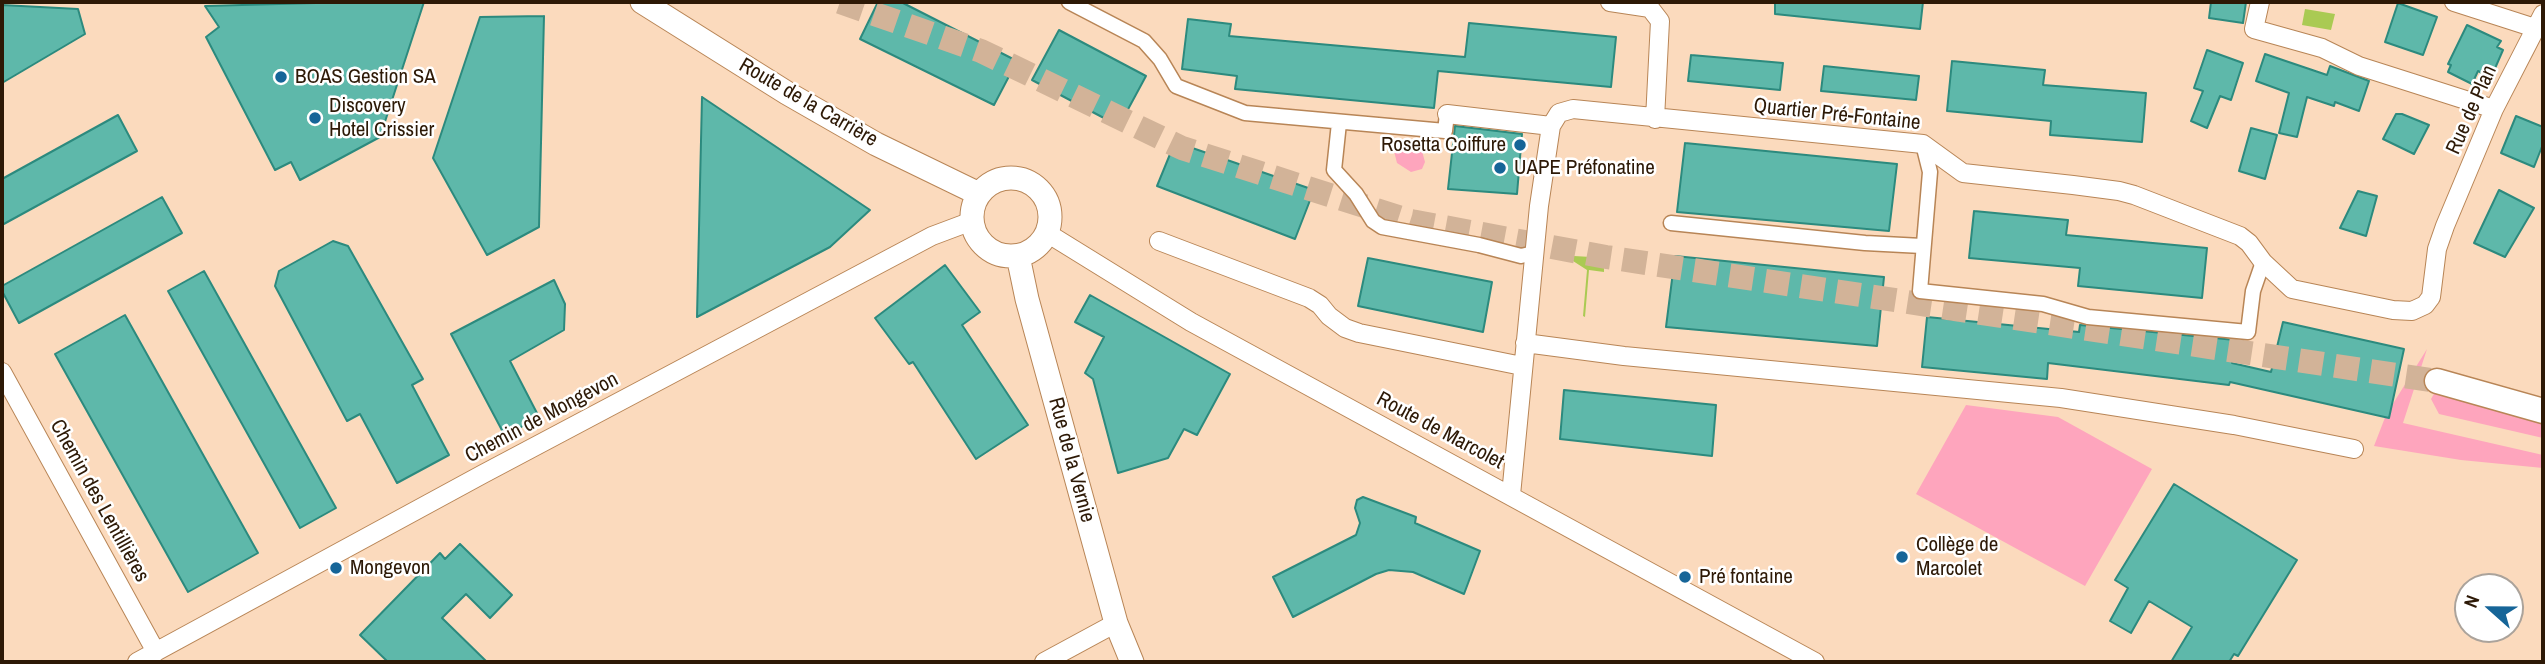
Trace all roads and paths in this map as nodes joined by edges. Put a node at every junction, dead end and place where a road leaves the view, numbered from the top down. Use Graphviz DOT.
graph roads {
  1 [pos="642,2"];
  2 [pos="1069,2"];
  3 [pos="1610,2"];
  4 [pos="2260,2"];
  5 [pos="2454,2"];
  6 [pos="1652,5"];
  7 [pos="2539,21"];
  8 [pos="2494,109"];
  9 [pos="1447,114"];
  10 [pos="1655,119"];
  11 [pos="1339,123"];
  12 [pos="1550,126"];
  13 [pos="1923,144"];
  14 [pos="979,194"];
  15 [pos="972,220"];
  16 [pos="1671,223"];
  17 [pos="1047,233"];
  18 [pos="1159,241"];
  19 [pos="1922,246"];
  20 [pos="1534,253"];
  21 [pos="1018,256"];
  22 [pos="2435,258"];
  23 [pos="2263,262"];
  24 [pos="1525,343"];
  25 [pos="1522,366"];
  26 [pos="2,372"];
  27 [pos="2437,381"];
  28 [pos="2543,411"];
  29 [pos="2354,449"];
  30 [pos="1511,495"];
  31 [pos="1116,623"];
  32 [pos="156,652"];
  33 [pos="137,662"];
  34 [pos="1044,662"];
  35 [pos="1132,662"];
  36 [pos="1815,662"];
  1 -- 14 [label="street, Route de la Carrière"];
  2 -- 11 [label="street"];
  3 -- 6 [label="street"];
  4 -- 8 [label="street"];
  5 -- 7 [label="street"];
  6 -- 10 [label="street"];
  7 -- 8 [label="street, Rue de Plan"];
  8 -- 22 [label="street, Rue de Plan"];
  9 -- 11 [label="street"];
  9 -- 12 [label="street"];
  10 -- 12 [label="street, Quartier Pré-Fontaine"];
  10 -- 13 [label="street, Quartier Pré-Fontaine"];
  11 -- 20 [label="street"];
  12 -- 20 [label="street"];
  13 -- 19 [label="street"];
  13 -- 23 [label="street, Quartier Pré-Fontaine"];
  14 -- 15 [label="street"];
  14 -- 17 [label="street"];
  15 -- 21 [label="street"];
  15 -- 32 [label="street, Chemin de Mongevon"];
  16 -- 19 [label="street"];
  17 -- 21 [label="street"];
  17 -- 30 [label="street, Route de Marcolet"];
  18 -- 25 [label="street"];
  19 -- 23 [label="street"];
  20 -- 24 [label="street"];
  21 -- 31 [label="street, Rue de la Vernie"];
  22 -- 23 [label="street, Quartier Pré-Fontaine"];
  24 -- 25 [label="street"];
  24 -- 29 [label="street"];
  25 -- 30 [label="street"];
  26 -- 32 [label="street, Chemin des Lentillières"];
  27 -- 28 [label="main road"];
  30 -- 36 [label="street, Route de Marcolet"];
  31 -- 34 [label="street"];
  31 -- 35 [label="street, Rue de la Vernie"];
  32 -- 33 [label="street, Chemin de Mongevon"];
}
